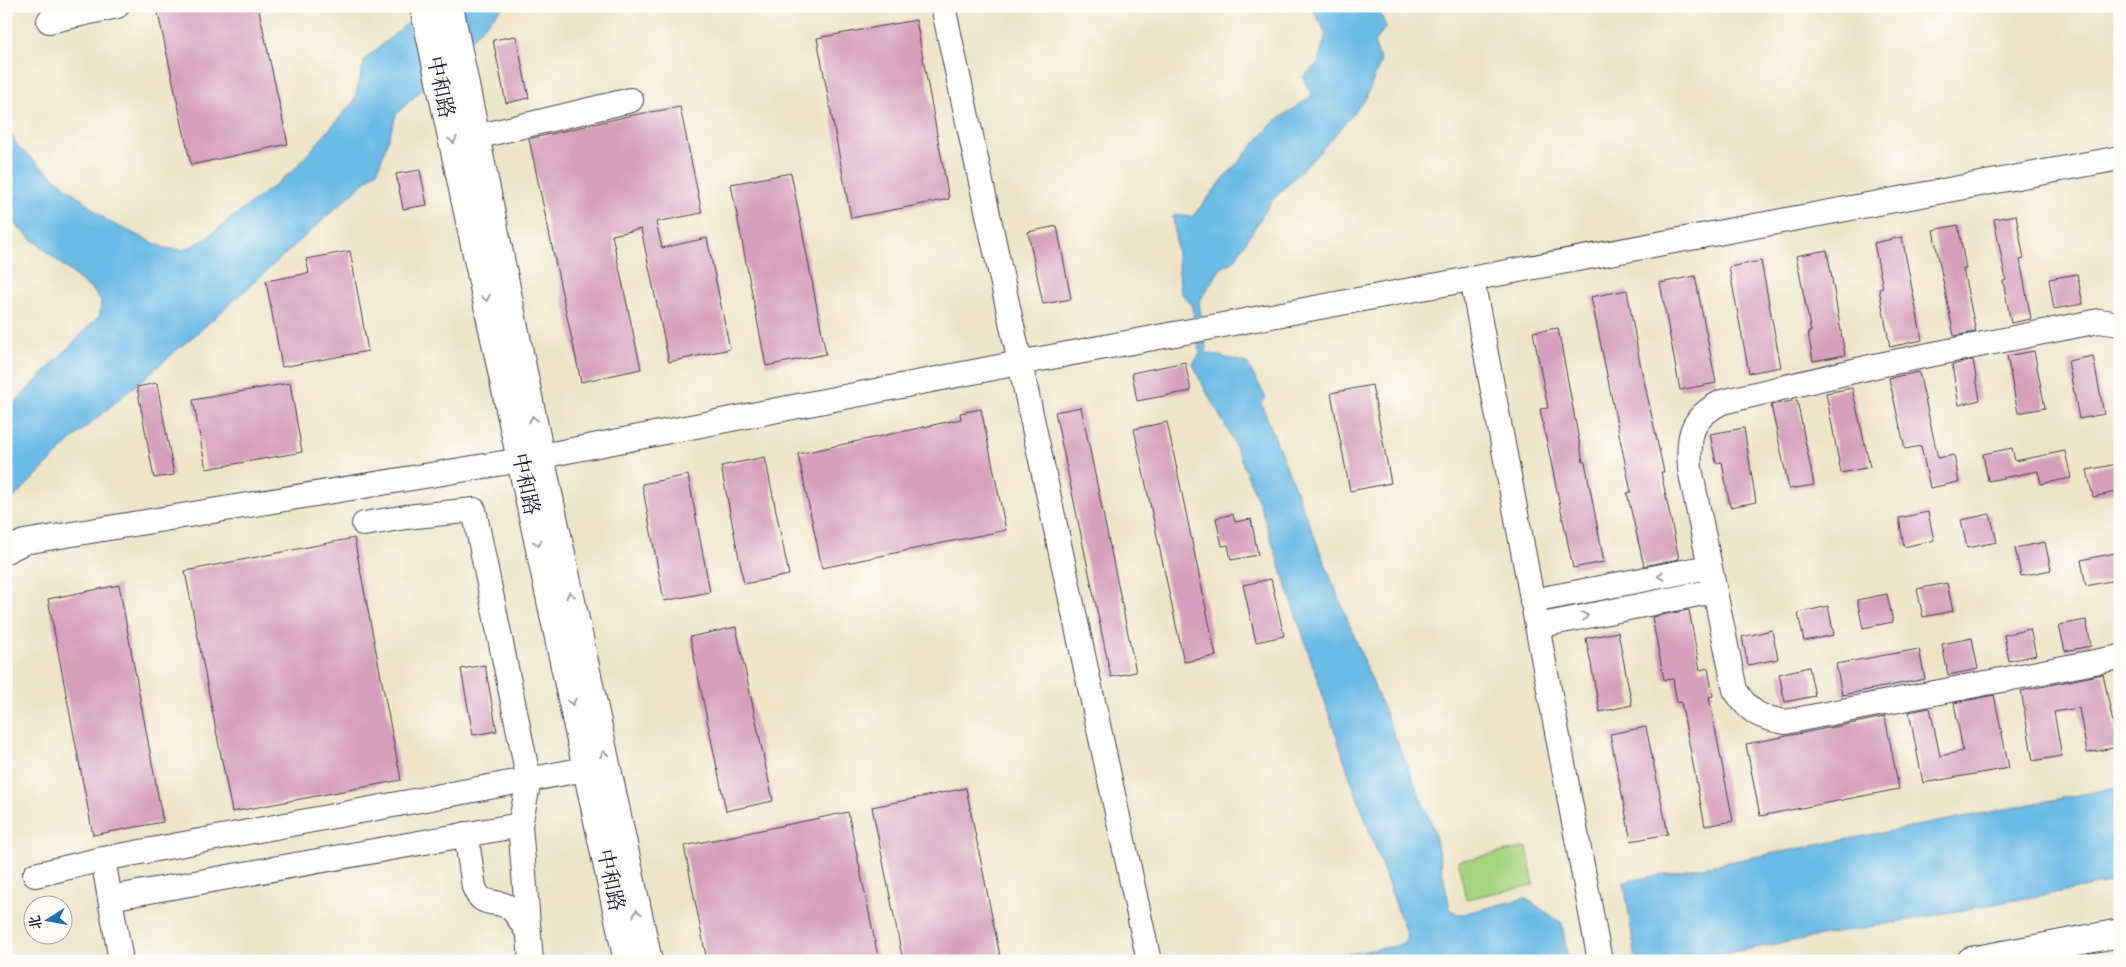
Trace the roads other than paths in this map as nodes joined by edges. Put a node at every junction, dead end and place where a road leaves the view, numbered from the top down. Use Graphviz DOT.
graph roads {
  1 [pos="117,6"];
  2 [pos="424,6"];
  3 [pos="449,6"];
  4 [pos="943,6"];
  5 [pos="49,21"];
  6 [pos="631,100"];
  7 [pos="476,137"];
  8 [pos="2120,158"];
  9 [pos="1472,279"];
  10 [pos="2120,324"];
  11 [pos="1019,363"];
  12 [pos="531,458"];
  13 [pos="364,524"];
  14 [pos="6,551"];
  15 [pos="1709,567"];
  16 [pos="1714,591"];
  17 [pos="1532,601"];
  18 [pos="1537,626"];
  19 [pos="2120,657"];
  20 [pos="586,769"];
  21 [pos="529,781"];
  22 [pos="520,824"];
  23 [pos="466,834"];
  24 [pos="103,859"];
  25 [pos="35,875"];
  26 [pos="110,898"];
  27 [pos="2120,933"];
  28 [pos="529,934"];
  29 [pos="121,961"];
  30 [pos="532,961"];
  31 [pos="628,961"];
  32 [pos="648,961"];
  33 [pos="1149,961"];
  34 [pos="1600,961"];
  35 [pos="1971,961"];
  1 -- 5 [label="street"];
  2 -- 12 [label="main road, 中和路, one-way"];
  3 -- 7 [label="main road, 中和路"];
  4 -- 11 [label="street"];
  6 -- 7 [label="street"];
  12 -- 7 [label="main road, 中和路, one-way"];
  8 -- 9 [label="street"];
  9 -- 11 [label="street"];
  9 -- 17 [label="street"];
  10 -- 15 [label="street"];
  11 -- 12 [label="street"];
  11 -- 33 [label="street"];
  12 -- 14 [label="street"];
  12 -- 20 [label="main road, 中和路, one-way"];
  32 -- 12 [label="main road, 中和路, one-way"];
  13 -- 21 [label="street"];
  15 -- 16 [label="street"];
  15 -- 17 [label="street, one-way"];
  18 -- 16 [label="street, one-way"];
  16 -- 19 [label="street"];
  17 -- 18 [label="street"];
  18 -- 34 [label="street"];
  20 -- 21 [label="street"];
  20 -- 31 [label="main road, 中和路"];
  21 -- 22 [label="street"];
  21 -- 24 [label="street"];
  22 -- 23 [label="street"];
  22 -- 28 [label="street"];
  23 -- 26 [label="street"];
  23 -- 28 [label="street"];
  24 -- 25 [label="street"];
  24 -- 26 [label="street"];
  26 -- 29 [label="street"];
  27 -- 35 [label="main road"];
  28 -- 30 [label="street"];
}
